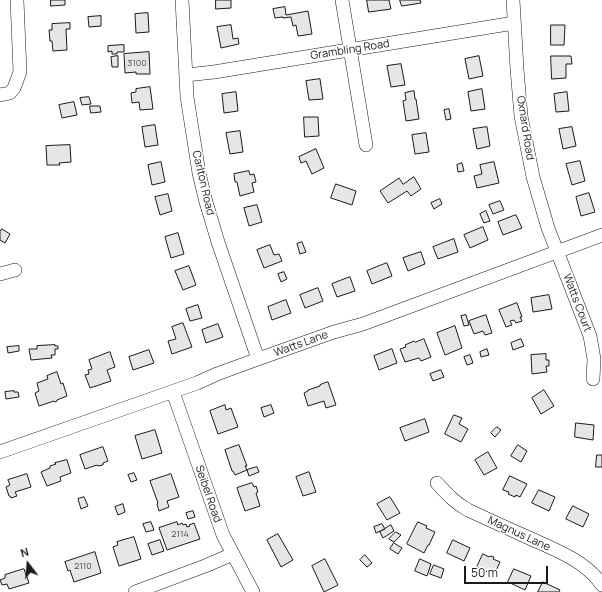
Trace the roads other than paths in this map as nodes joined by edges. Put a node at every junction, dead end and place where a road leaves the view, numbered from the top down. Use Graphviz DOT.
graph roads {
  1 [pos="17,0"];
  2 [pos="182,0"];
  3 [pos="342,0"];
  4 [pos="513,0"];
  5 [pos="514,23"];
  6 [pos="350,50"];
  7 [pos="186,75"];
  8 [pos="5,94"];
  9 [pos="366,145"];
  10 [pos="602,236"];
  11 [pos="558,252"];
  12 [pos="15,270"];
  13 [pos="0,274"];
  14 [pos="258,359"];
  15 [pos="592,379"];
  16 [pos="173,392"];
  17 [pos="0,452"];
  18 [pos="438,483"];
  19 [pos="233,554"];
  20 [pos="602,585"];
  21 [pos="135,592"];
  22 [pos="253,592"];
  1 -- 8 [label="street"];
  2 -- 7 [label="street, Carlton Road"];
  3 -- 6 [label="street"];
  4 -- 5 [label="street, Oxnard Road"];
  5 -- 6 [label="street, Grambling Road"];
  5 -- 11 [label="street, Oxnard Road"];
  6 -- 7 [label="street, Grambling Road"];
  6 -- 9 [label="street"];
  7 -- 14 [label="street, Carlton Road"];
  10 -- 11 [label="street, Watts Lane"];
  11 -- 14 [label="street, Watts Lane"];
  11 -- 15 [label="street, Watts Court"];
  12 -- 13 [label="street"];
  14 -- 16 [label="street, Watts Lane"];
  16 -- 17 [label="street, Watts Lane"];
  16 -- 19 [label="street, Seibel Road"];
  18 -- 20 [label="street, Magnus Lane"];
  19 -- 21 [label="street"];
  19 -- 22 [label="street, Seibel Road"];
}
